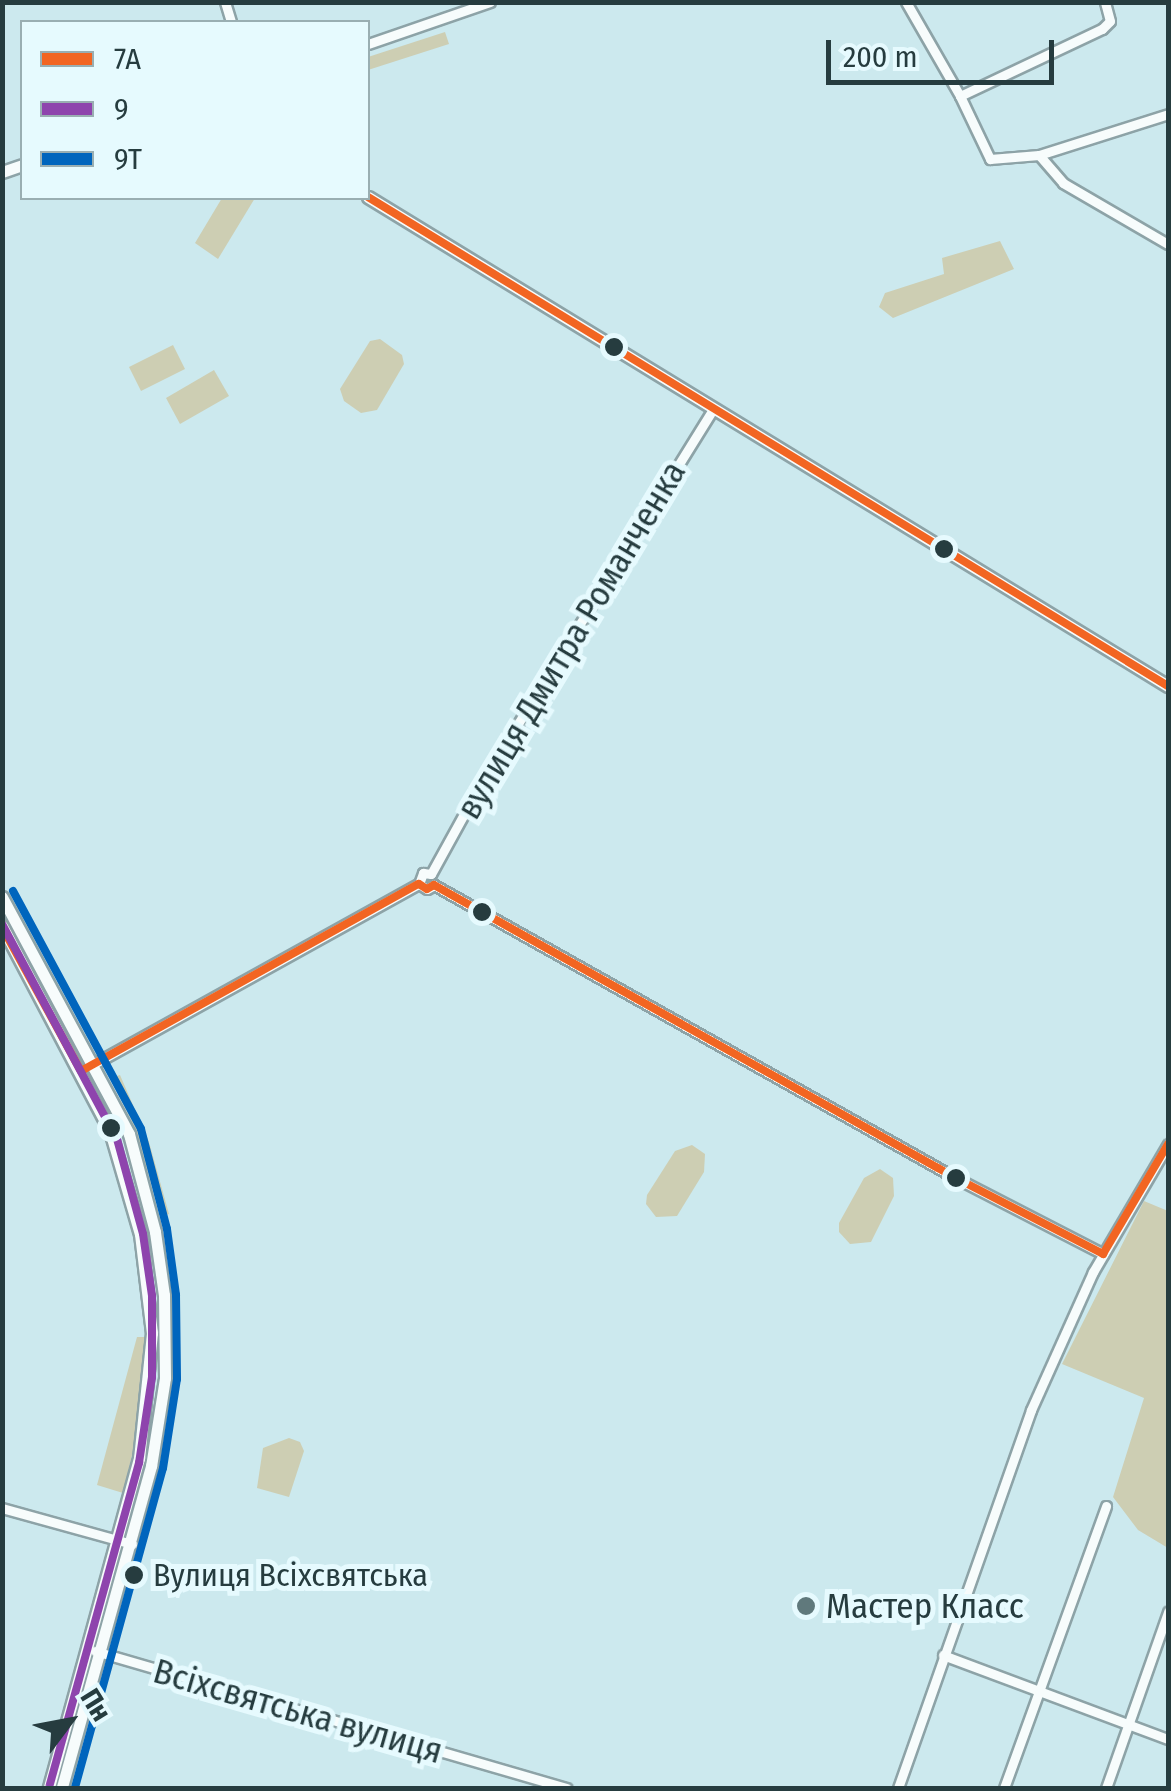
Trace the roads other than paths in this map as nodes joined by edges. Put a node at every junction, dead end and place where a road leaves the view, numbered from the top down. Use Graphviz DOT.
graph roads {
  1 [pos="490,2"];
  2 [pos="906,2"];
  3 [pos="1105,2"];
  4 [pos="370,43"];
  5 [pos="960,96"];
  6 [pos="1168,114"];
  7 [pos="1039,155"];
  8 [pos="370,198"];
  9 [pos="1168,244"];
  10 [pos="713,409"];
  11 [pos="1168,686"];
  12 [pos="431,874"];
  13 [pos="419,884"];
  14 [pos="434,886"];
  15 [pos="2,897"];
  16 [pos="2,926"];
  17 [pos="94,1064"];
  18 [pos="81,1071"];
  19 [pos="1168,1144"];
  20 [pos="1102,1254"];
  21 [pos="1106,1506"];
  22 [pos="2,1508"];
  23 [pos="118,1540"];
  24 [pos="132,1544"];
  25 [pos="1168,1612"];
  26 [pos="94,1650"];
  27 [pos="943,1656"];
  28 [pos="1037,1688"];
  29 [pos="1127,1723"];
  30 [pos="1168,1740"];
  31 [pos="49,1788"];
  32 [pos="62,1788"];
  33 [pos="566,1788"];
  34 [pos="898,1788"];
  35 [pos="1004,1788"];
  36 [pos="1106,1788"];
  1 -- 4 [label="street"];
  2 -- 5 [label="street"];
  3 -- 5 [label="street"];
  5 -- 7 [label="street"];
  6 -- 7 [label="street"];
  7 -- 9 [label="street"];
  8 -- 10 [label="main road"];
  10 -- 11 [label="main road"];
  10 -- 12 [label="street, вулиця Дмитра Романченка"];
  12 -- 13 [label="street"];
  12 -- 14 [label="street"];
  13 -- 14 [label="street"];
  13 -- 17 [label="street"];
  14 -- 20 [label="street"];
  15 -- 17 [label="main road"];
  16 -- 18 [label="main road"];
  17 -- 18 [label="street"];
  17 -- 24 [label="main road"];
  18 -- 23 [label="main road"];
  19 -- 20 [label="street"];
  20 -- 27 [label="street"];
  21 -- 28 [label="street"];
  22 -- 23 [label="street"];
  23 -- 24 [label="street"];
  23 -- 26 [label="main road"];
  24 -- 26 [label="main road"];
  25 -- 29 [label="street"];
  26 -- 31 [label="main road"];
  26 -- 32 [label="main road"];
  26 -- 33 [label="street, Всіхсвятська вулиця"];
  27 -- 28 [label="street"];
  27 -- 34 [label="street"];
  28 -- 29 [label="street"];
  28 -- 35 [label="street"];
  29 -- 30 [label="street"];
  29 -- 36 [label="street"];
}
